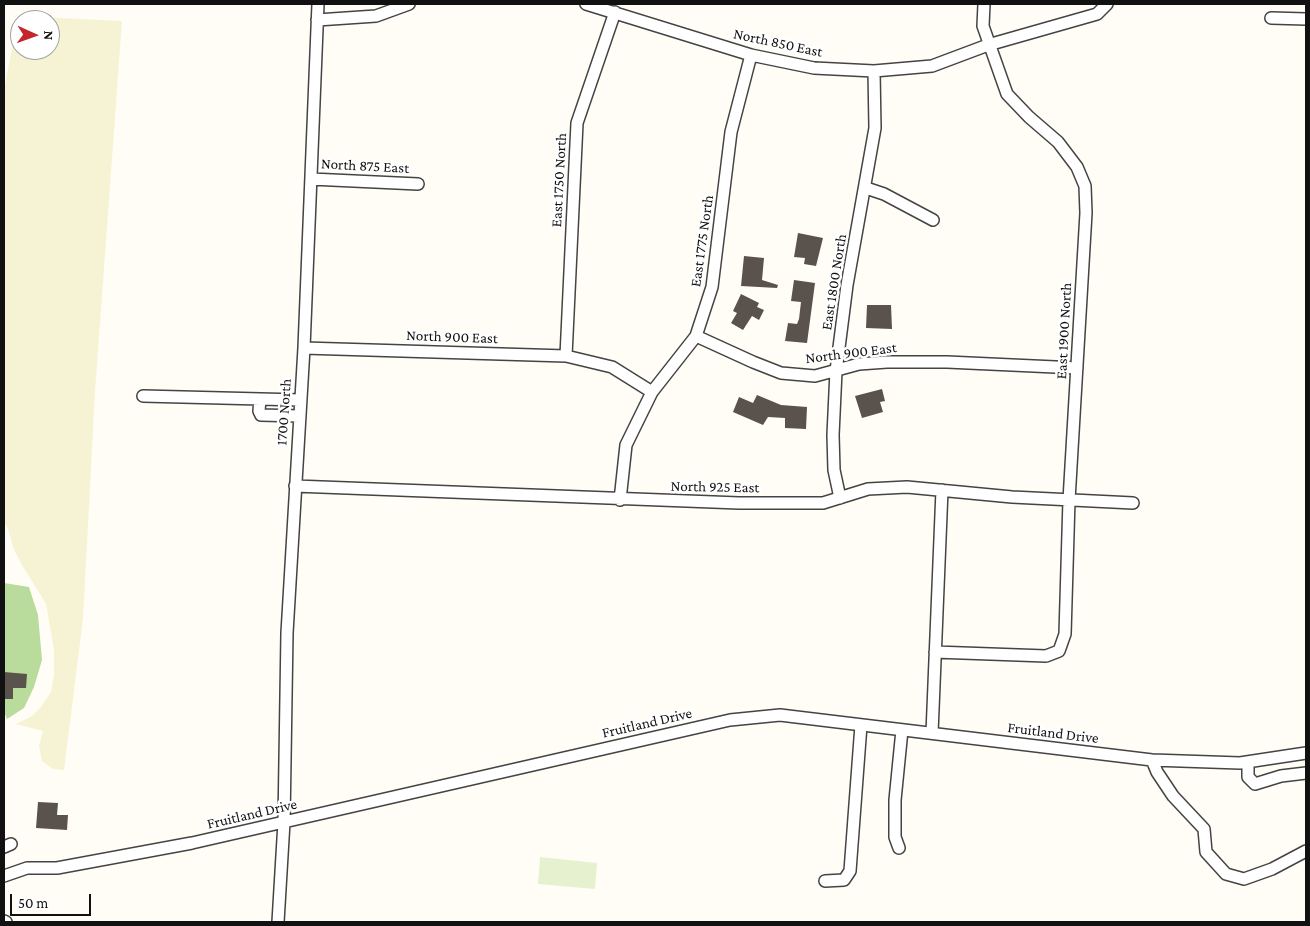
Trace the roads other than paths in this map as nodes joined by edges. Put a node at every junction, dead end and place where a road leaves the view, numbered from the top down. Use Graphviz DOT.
graph roads {
  1 [pos="318,4"];
  2 [pos="409,4"];
  3 [pos="586,4"];
  4 [pos="984,4"];
  5 [pos="1107,4"];
  6 [pos="615,12"];
  7 [pos="1271,18"];
  8 [pos="1306,19"];
  9 [pos="317,20"];
  10 [pos="988,45"];
  11 [pos="751,55"];
  12 [pos="874,71"];
  13 [pos="312,179"];
  14 [pos="418,184"];
  15 [pos="866,188"];
  16 [pos="933,220"];
  17 [pos="696,336"];
  18 [pos="304,348"];
  19 [pos="566,356"];
  20 [pos="1077,368"];
  21 [pos="836,371"];
  22 [pos="652,392"];
  23 [pos="142,396"];
  24 [pos="260,398"];
  25 [pos="300,400"];
  26 [pos="299,416"];
  27 [pos="295,486"];
  28 [pos="942,490"];
  29 [pos="840,498"];
  30 [pos="620,500"];
  31 [pos="1069,500"];
  32 [pos="1133,503"];
  33 [pos="935,652"];
  34 [pos="861,724"];
  35 [pos="902,730"];
  36 [pos="932,734"];
  37 [pos="1306,753"];
  38 [pos="1152,760"];
  39 [pos="1248,762"];
  40 [pos="1306,773"];
  41 [pos="284,822"];
  42 [pos="899,848"];
  43 [pos="1306,851"];
  44 [pos="4,876"];
  45 [pos="825,882"];
  46 [pos="278,922"];
  1 -- 9 [label="street, 1700 North"];
  2 -- 9 [label="street"];
  3 -- 6 [label="street, North 850 East"];
  4 -- 10 [label="street, East 1900 North"];
  5 -- 10 [label="street, North 850 East"];
  6 -- 11 [label="street, North 850 East"];
  6 -- 19 [label="street, East 1750 North"];
  7 -- 8 [label="street"];
  9 -- 13 [label="street, 1700 North"];
  10 -- 12 [label="street, North 850 East"];
  10 -- 20 [label="street, East 1900 North"];
  11 -- 12 [label="street, North 850 East"];
  11 -- 17 [label="street, East 1775 North"];
  12 -- 15 [label="street, East 1800 North"];
  13 -- 14 [label="street, North 875 East"];
  13 -- 18 [label="street, 1700 North"];
  15 -- 16 [label="street"];
  15 -- 21 [label="street, East 1800 North"];
  17 -- 21 [label="street, North 900 East"];
  17 -- 22 [label="street, East 1775 North"];
  18 -- 19 [label="street, North 900 East"];
  18 -- 25 [label="street, 1700 North"];
  19 -- 22 [label="street, North 900 East"];
  20 -- 21 [label="street, North 900 East"];
  20 -- 31 [label="street, East 1900 North"];
  21 -- 29 [label="street, East 1800 North"];
  22 -- 30 [label="street, East 1775 North"];
  23 -- 24 [label="street"];
  24 -- 25 [label="street"];
  24 -- 26 [label="street"];
  25 -- 26 [label="street, 1700 North"];
  26 -- 27 [label="street, 1700 North"];
  27 -- 30 [label="street, North 925 East"];
  27 -- 41 [label="street, 1700 North"];
  28 -- 29 [label="street, North 925 East"];
  28 -- 31 [label="street, North 925 East"];
  28 -- 33 [label="street"];
  29 -- 30 [label="street, North 925 East"];
  31 -- 32 [label="street, North 925 East"];
  31 -- 33 [label="street, East 1900 North"];
  33 -- 36 [label="street"];
  34 -- 35 [label="street, Fruitland Drive"];
  34 -- 41 [label="street, Fruitland Drive"];
  34 -- 45 [label="street"];
  35 -- 36 [label="street, Fruitland Drive"];
  35 -- 42 [label="street"];
  36 -- 38 [label="street, Fruitland Drive"];
  37 -- 39 [label="street, Fruitland Drive"];
  38 -- 39 [label="street, Fruitland Drive"];
  38 -- 43 [label="street"];
  39 -- 40 [label="street"];
  41 -- 44 [label="street, Fruitland Drive"];
  41 -- 46 [label="street, 1700 North"];
}
